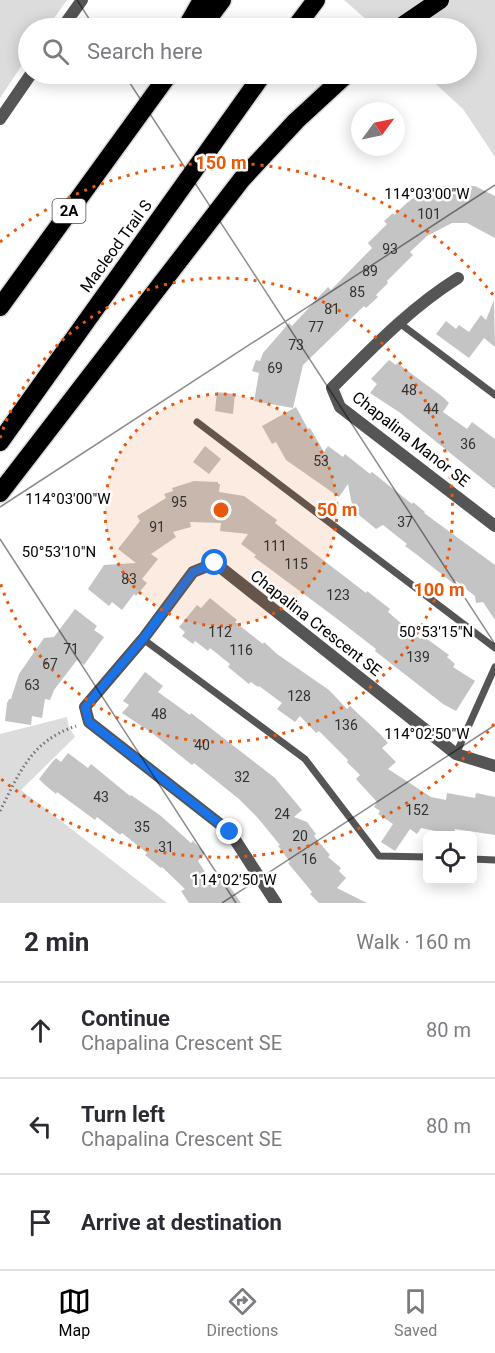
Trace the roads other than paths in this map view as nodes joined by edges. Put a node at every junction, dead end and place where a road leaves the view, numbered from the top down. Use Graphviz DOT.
graph roads {
  1 [pos="82,0"];
  2 [pos="202,0"];
  3 [pos="222,0"];
  4 [pos="316,0"];
  5 [pos="440,0"];
  6 [pos="69,18"];
  7 [pos="192,18"];
  8 [pos="208,18"];
  9 [pos="302,18"];
  10 [pos="414,18"];
  11 [pos="24,84"];
  12 [pos="155,84"];
  13 [pos="162,84"];
  14 [pos="256,84"];
  15 [pos="336,84"];
  16 [pos="139,115"];
  17 [pos="0,119"];
  18 [pos="458,278"];
  19 [pos="0,307"];
  20 [pos="398,322"];
  21 [pos="495,395"];
  22 [pos="197,423"];
  23 [pos="0,442"];
  24 [pos="0,493"];
  25 [pos="495,526"];
  26 [pos="143,639"];
  27 [pos="495,648"];
  28 [pos="495,667"];
  29 [pos="456,754"];
  30 [pos="495,766"];
  31 [pos="423,857"];
  32 [pos="477,859"];
  33 [pos="495,860"];
  34 [pos="276,903"];
  1 -- 6 [label="street"];
  2 -- 7 [label="highway"];
  3 -- 8 [label="highway"];
  4 -- 9 [label="highway"];
  5 -- 10 [label="highway"];
  11 -- 17 [label="street"];
  12 -- 16 [label="highway"];
  13 -- 16 [label="highway"];
  14 -- 23 [label="highway, Macleod Trail S"];
  15 -- 24 [label="highway"];
  16 -- 19 [label="highway, 2A"];
  18 -- 20 [label="street, Chapalina Manor SE"];
  20 -- 21 [label="lane"];
  20 -- 25 [label="street, Chapalina Manor SE"];
  22 -- 27 [label="lane"];
  26 -- 29 [label="street, Chapalina Crescent SE"];
  26 -- 31 [label="lane"];
  26 -- 34 [label="street, Chapalina Crescent SE"];
  28 -- 29 [label="lane"];
  29 -- 30 [label="street, Chapalina Crescent SE"];
  32 -- 33 [label="lane"];
}
